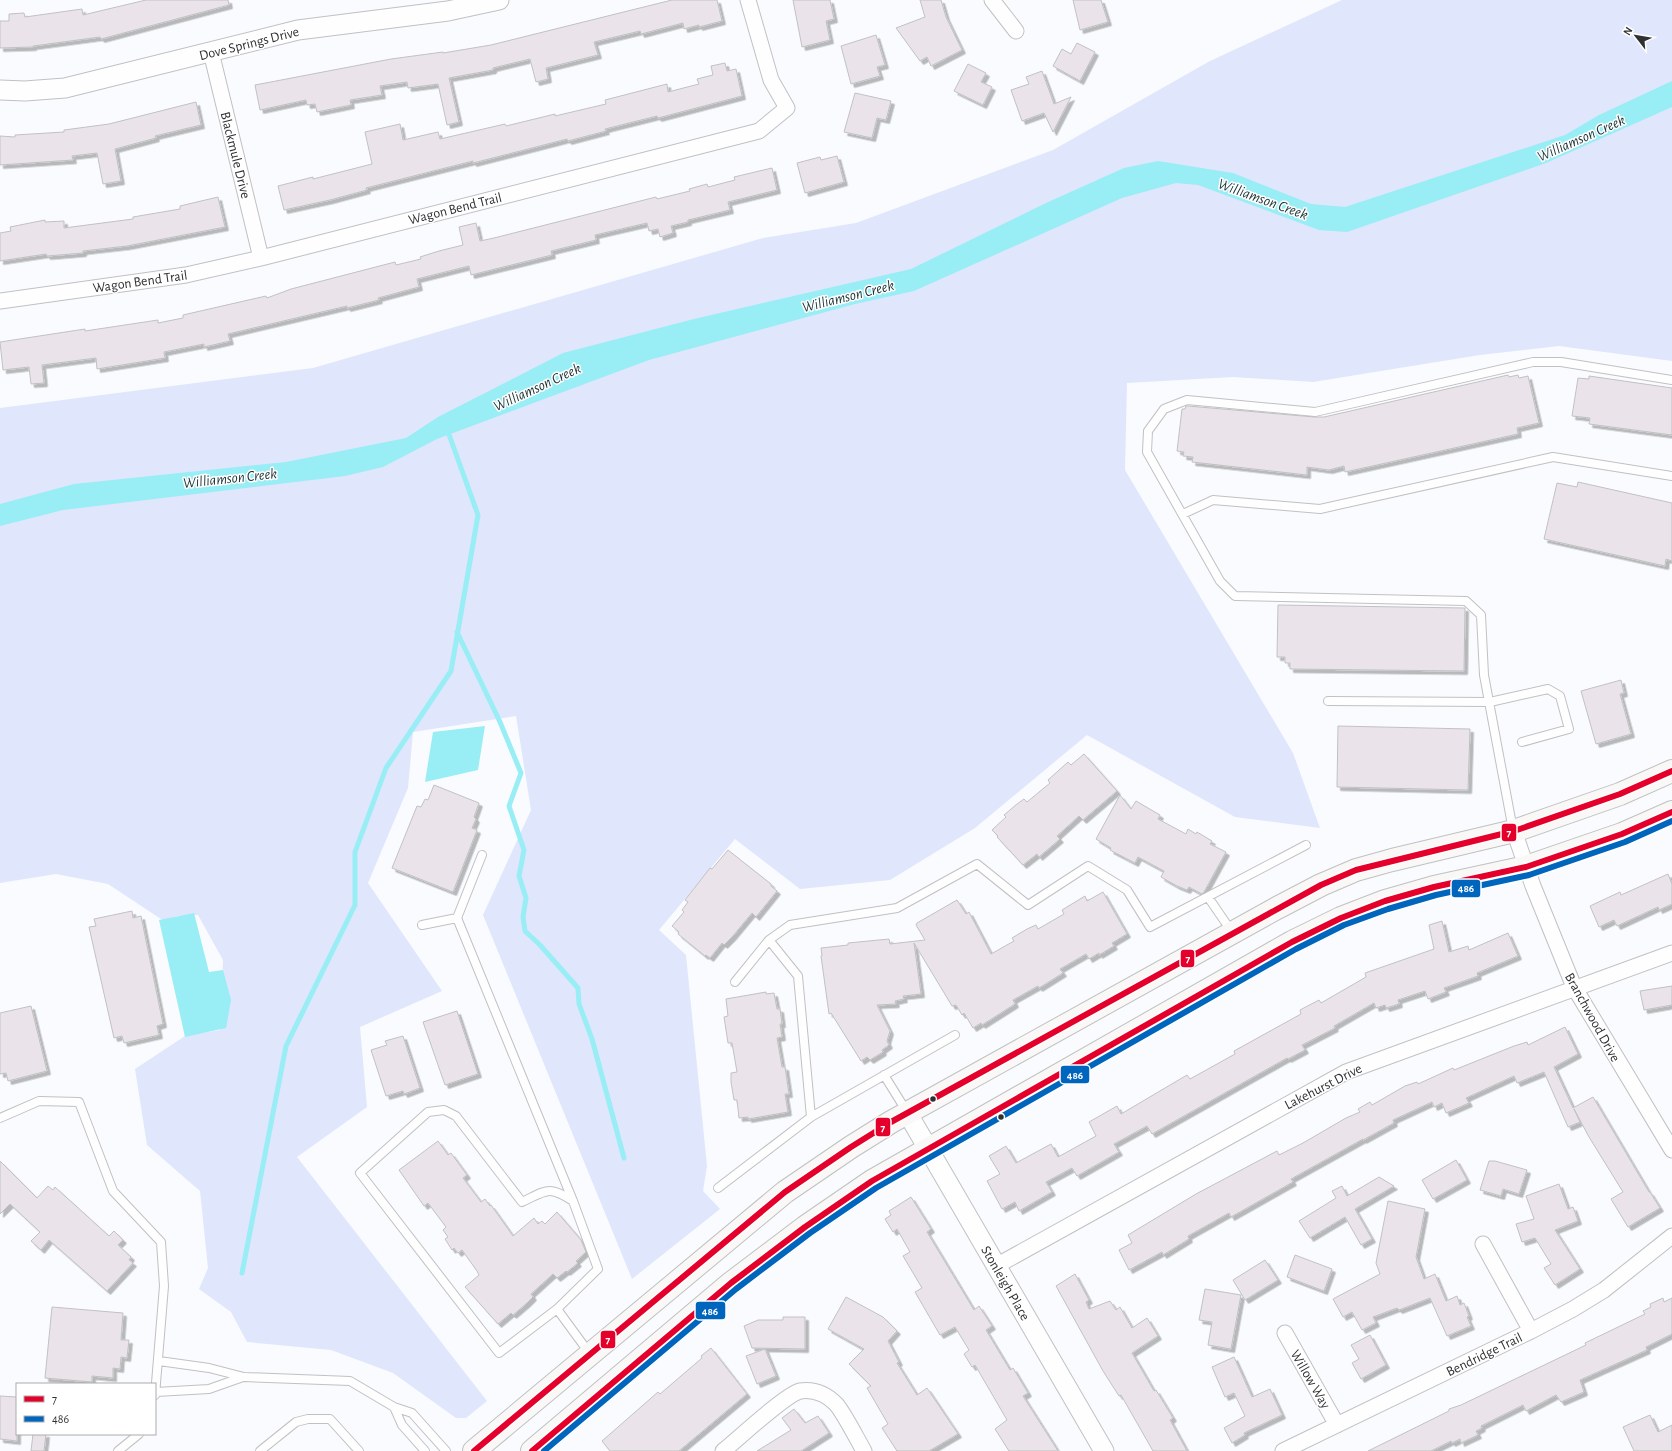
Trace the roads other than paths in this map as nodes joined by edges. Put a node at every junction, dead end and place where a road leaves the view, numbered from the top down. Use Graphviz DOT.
graph roads {
  1 [pos="499,0"];
  2 [pos="748,0"];
  3 [pos="992,0"];
  4 [pos="1016,31"];
  5 [pos="211,52"];
  6 [pos="0,90"];
  7 [pos="261,258"];
  8 [pos="0,301"];
  9 [pos="1672,380"];
  10 [pos="1672,476"];
  11 [pos="1182,514"];
  12 [pos="1328,701"];
  13 [pos="1490,702"];
  14 [pos="1522,742"];
  15 [pos="1672,771"];
  16 [pos="1672,812"];
  17 [pos="1514,831"];
  18 [pos="1306,845"];
  19 [pos="482,855"];
  20 [pos="1526,866"];
  21 [pos="1208,897"];
  22 [pos="457,918"];
  23 [pos="422,925"];
  24 [pos="1232,933"];
  25 [pos="769,940"];
  26 [pos="1672,953"];
  27 [pos="735,982"];
  28 [pos="1574,987"];
  29 [pos="955,1035"];
  30 [pos="884,1075"];
  31 [pos="908,1114"];
  32 [pos="811,1117"];
  33 [pos="0,1118"];
  34 [pos="928,1150"];
  35 [pos="1672,1150"];
  36 [pos="718,1188"];
  37 [pos="574,1201"];
  38 [pos="1672,1236"];
  39 [pos="1483,1244"];
  40 [pos="996,1266"];
  41 [pos="557,1309"];
  42 [pos="1531,1331"];
  43 [pos="1285,1333"];
  44 [pos="591,1354"];
  45 [pos="159,1361"];
  46 [pos="244,1377"];
  47 [pos="156,1385"];
  48 [pos="156,1393"];
  49 [pos="394,1407"];
  50 [pos="1337,1425"];
  51 [pos="138,1435"];
  52 [pos="118,1451"];
  53 [pos="260,1451"];
  54 [pos="359,1451"];
  55 [pos="425,1451"];
  56 [pos="446,1451"];
  57 [pos="474,1451"];
  58 [pos="532,1451"];
  59 [pos="723,1451"];
  60 [pos="864,1451"];
  61 [pos="1104,1451"];
  62 [pos="1284,1451"];
  1 -- 5 [label="street, Dove Springs Drive"];
  2 -- 7 [label="street, Wagon Bend Trail"];
  3 -- 4 [label="street"];
  5 -- 6 [label="street, Dove Springs Drive"];
  5 -- 7 [label="street, Blackmule Drive"];
  7 -- 8 [label="street, Wagon Bend Trail"];
  9 -- 11 [label="lane"];
  10 -- 11 [label="lane"];
  11 -- 13 [label="lane"];
  12 -- 13 [label="lane"];
  13 -- 14 [label="lane"];
  13 -- 17 [label="lane"];
  15 -- 17 [label="main road"];
  16 -- 20 [label="main road"];
  17 -- 20 [label="street, Branchwood Drive"];
  17 -- 24 [label="main road"];
  18 -- 21 [label="lane"];
  19 -- 22 [label="lane"];
  20 -- 28 [label="street, Branchwood Drive"];
  20 -- 34 [label="main road"];
  21 -- 24 [label="lane"];
  21 -- 25 [label="lane"];
  22 -- 23 [label="lane"];
  22 -- 37 [label="lane"];
  24 -- 31 [label="main road"];
  25 -- 27 [label="lane"];
  25 -- 32 [label="lane"];
  26 -- 28 [label="street, Lakehurst Drive"];
  28 -- 35 [label="street, Branchwood Drive"];
  28 -- 40 [label="street, Lakehurst Drive"];
  29 -- 30 [label="lane"];
  30 -- 31 [label="lane"];
  30 -- 32 [label="lane"];
  31 -- 34 [label="street, Stonleigh Place"];
  31 -- 44 [label="main road"];
  32 -- 36 [label="lane"];
  33 -- 45 [label="lane"];
  34 -- 40 [label="street, Stonleigh Place"];
  34 -- 58 [label="main road"];
  37 -- 41 [label="lane"];
  37 -- 41 [label="lane"];
  38 -- 42 [label="street, Bendridge Trail"];
  39 -- 42 [label="street"];
  40 -- 61 [label="street, Stonleigh Place"];
  41 -- 44 [label="lane"];
  42 -- 50 [label="street, Bendridge Trail"];
  43 -- 50 [label="street, Willow Way"];
  44 -- 57 [label="main road"];
  45 -- 46 [label="lane"];
  45 -- 47 [label="lane"];
  46 -- 48 [label="lane"];
  46 -- 49 [label="lane"];
  49 -- 55 [label="lane"];
  49 -- 56 [label="lane"];
  50 -- 62 [label="street, Bendridge Trail"];
  51 -- 52 [label="lane"];
  53 -- 54 [label="lane"];
  59 -- 60 [label="street"];
}
